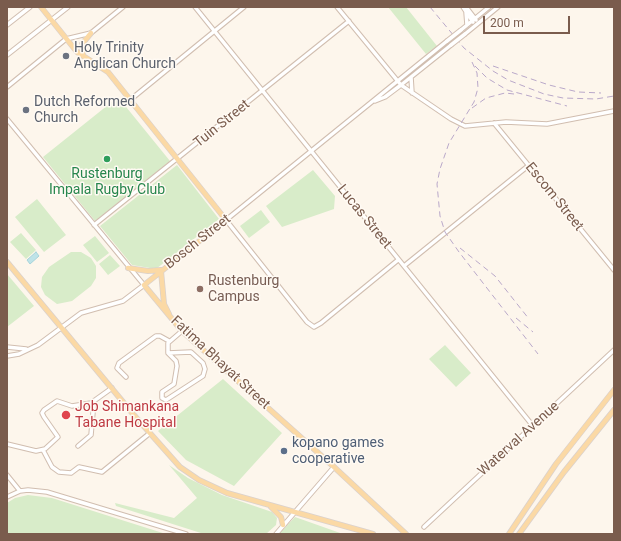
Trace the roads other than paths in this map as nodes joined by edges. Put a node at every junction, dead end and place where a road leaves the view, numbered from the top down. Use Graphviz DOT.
graph roads {
  1 [pos="30,7"];
  2 [pos="41,7"];
  3 [pos="68,7"];
  4 [pos="123,7"];
  5 [pos="195,7"];
  6 [pos="244,7"];
  7 [pos="337,7"];
  8 [pos="489,7"];
  9 [pos="498,7"];
  10 [pos="465,8"];
  11 [pos="51,20"];
  12 [pos="473,20"];
  13 [pos="349,22"];
  14 [pos="476,24"];
  15 [pos="7,25"];
  16 [pos="467,25"];
  17 [pos="214,31"];
  18 [pos="91,33"];
  19 [pos="66,40"];
  20 [pos="7,55"];
  21 [pos="83,56"];
  22 [pos="411,77"];
  23 [pos="397,81"];
  24 [pos="401,85"];
  25 [pos="7,87"];
  26 [pos="262,91"];
  27 [pos="412,93"];
  28 [pos="130,100"];
  29 [pos="375,101"];
  30 [pos="614,111"];
  31 [pos="7,119"];
  32 [pos="494,123"];
  33 [pos="312,151"];
  34 [pos="178,160"];
  35 [pos="528,166"];
  36 [pos="226,220"];
  37 [pos="94,225"];
  38 [pos="398,260"];
  39 [pos="7,262"];
  40 [pos="404,266"];
  41 [pos="128,268"];
  42 [pos="163,270"];
  43 [pos="614,270"];
  44 [pos="144,285"];
  45 [pos="61,327"];
  46 [pos="182,331"];
  47 [pos="169,340"];
  48 [pos="192,340"];
  49 [pos="7,347"];
  50 [pos="30,349"];
  51 [pos="614,350"];
  52 [pos="168,353"];
  53 [pos="7,356"];
  54 [pos="126,377"];
  55 [pos="112,388"];
  56 [pos="614,390"];
  57 [pos="94,401"];
  58 [pos="614,410"];
  59 [pos="533,426"];
  60 [pos="150,433"];
  61 [pos="7,444"];
  62 [pos="78,446"];
  63 [pos="43,450"];
  64 [pos="334,466"];
  65 [pos="7,475"];
  66 [pos="20,491"];
  67 [pos="7,496"];
  68 [pos="268,506"];
  69 [pos="293,512"];
  70 [pos="283,525"];
  71 [pos="424,527"];
  72 [pos="186,534"];
  73 [pos="275,534"];
  74 [pos="373,534"];
  75 [pos="406,534"];
  76 [pos="508,534"];
  77 [pos="519,534"];
  1 -- 15 [label="street"];
  2 -- 11 [label="main road"];
  3 -- 11 [label="street"];
  4 -- 18 [label="street"];
  5 -- 17 [label="street, Lucas Street"];
  6 -- 17 [label="street"];
  7 -- 13 [label="street"];
  8 -- 12 [label="street, Bosch Street"];
  9 -- 14 [label="street, Bosch Street"];
  10 -- 12 [label="street"];
  10 -- 16 [label="street"];
  11 -- 19 [label="main road"];
  11 -- 20 [label="street"];
  12 -- 14 [label="street"];
  12 -- 16 [label="street, Bosch Street"];
  13 -- 23 [label="street"];
  13 -- 26 [label="street, Tuin Street"];
  14 -- 22 [label="street, Bosch Street, bridge"];
  16 -- 23 [label="street, Bosch Street, bridge"];
  17 -- 26 [label="street, Lucas Street"];
  17 -- 28 [label="street"];
  18 -- 19 [label="street"];
  18 -- 21 [label="main road"];
  19 -- 21 [label="main road"];
  19 -- 25 [label="street"];
  21 -- 28 [label="main road"];
  22 -- 24 [label="street, Bosch Street"];
  22 -- 27 [label="street"];
  23 -- 24 [label="street"];
  23 -- 29 [label="street, Bosch Street"];
  24 -- 27 [label="street"];
  24 -- 29 [label="street, Bosch Street"];
  26 -- 33 [label="street, Lucas Street"];
  26 -- 34 [label="street, Tuin Street"];
  27 -- 32 [label="street"];
  28 -- 34 [label="main road"];
  29 -- 33 [label="street, Bosch Street"];
  30 -- 32 [label="street"];
  31 -- 37 [label="street, Fatima Bhayat Street"];
  32 -- 35 [label="street, Escom Street"];
  33 -- 36 [label="street, Bosch Street"];
  33 -- 38 [label="street, Lucas Street"];
  34 -- 36 [label="main road"];
  34 -- 37 [label="street, Tuin Street"];
  35 -- 40 [label="street"];
  35 -- 43 [label="street, Escom Street"];
  36 -- 38 [label="street"];
  36 -- 42 [label="main road, Bosch Street"];
  37 -- 41 [label="street, Fatima Bhayat Street"];
  38 -- 40 [label="street, Lucas Street"];
  39 -- 45 [label="main road"];
  40 -- 59 [label="street, Lucas Street"];
  41 -- 42 [label="main road"];
  41 -- 44 [label="street, Fatima Bhayat Street"];
  42 -- 44 [label="main road, Bosch Street"];
  42 -- 48 [label="main road"];
  44 -- 45 [label="street, Bosch Street"];
  44 -- 46 [label="main road, Fatima Bhayat Street"];
  45 -- 50 [label="street, Bosch Street"];
  45 -- 55 [label="main road"];
  46 -- 47 [label="street"];
  46 -- 48 [label="main road, Fatima Bhayat Street"];
  47 -- 52 [label="street"];
  47 -- 54 [label="street"];
  48 -- 64 [label="main road, Fatima Bhayat Street"];
  49 -- 50 [label="street"];
  50 -- 53 [label="street, Bosch Street"];
  51 -- 59 [label="street, Waterval Avenue"];
  52 -- 52 [label="street"];
  55 -- 57 [label="street"];
  55 -- 60 [label="main road"];
  56 -- 76 [label="main road"];
  57 -- 62 [label="street"];
  57 -- 63 [label="street"];
  58 -- 77 [label="main road"];
  59 -- 71 [label="street, Waterval Avenue"];
  60 -- 63 [label="street"];
  60 -- 68 [label="main road"];
  61 -- 63 [label="street"];
  64 -- 69 [label="street"];
  64 -- 75 [label="main road, Fatima Bhayat Street"];
  65 -- 66 [label="street"];
  66 -- 67 [label="street"];
  66 -- 72 [label="street"];
  68 -- 69 [label="main road"];
  68 -- 70 [label="main road"];
  69 -- 70 [label="street"];
  69 -- 74 [label="main road"];
  70 -- 73 [label="street"];
}
